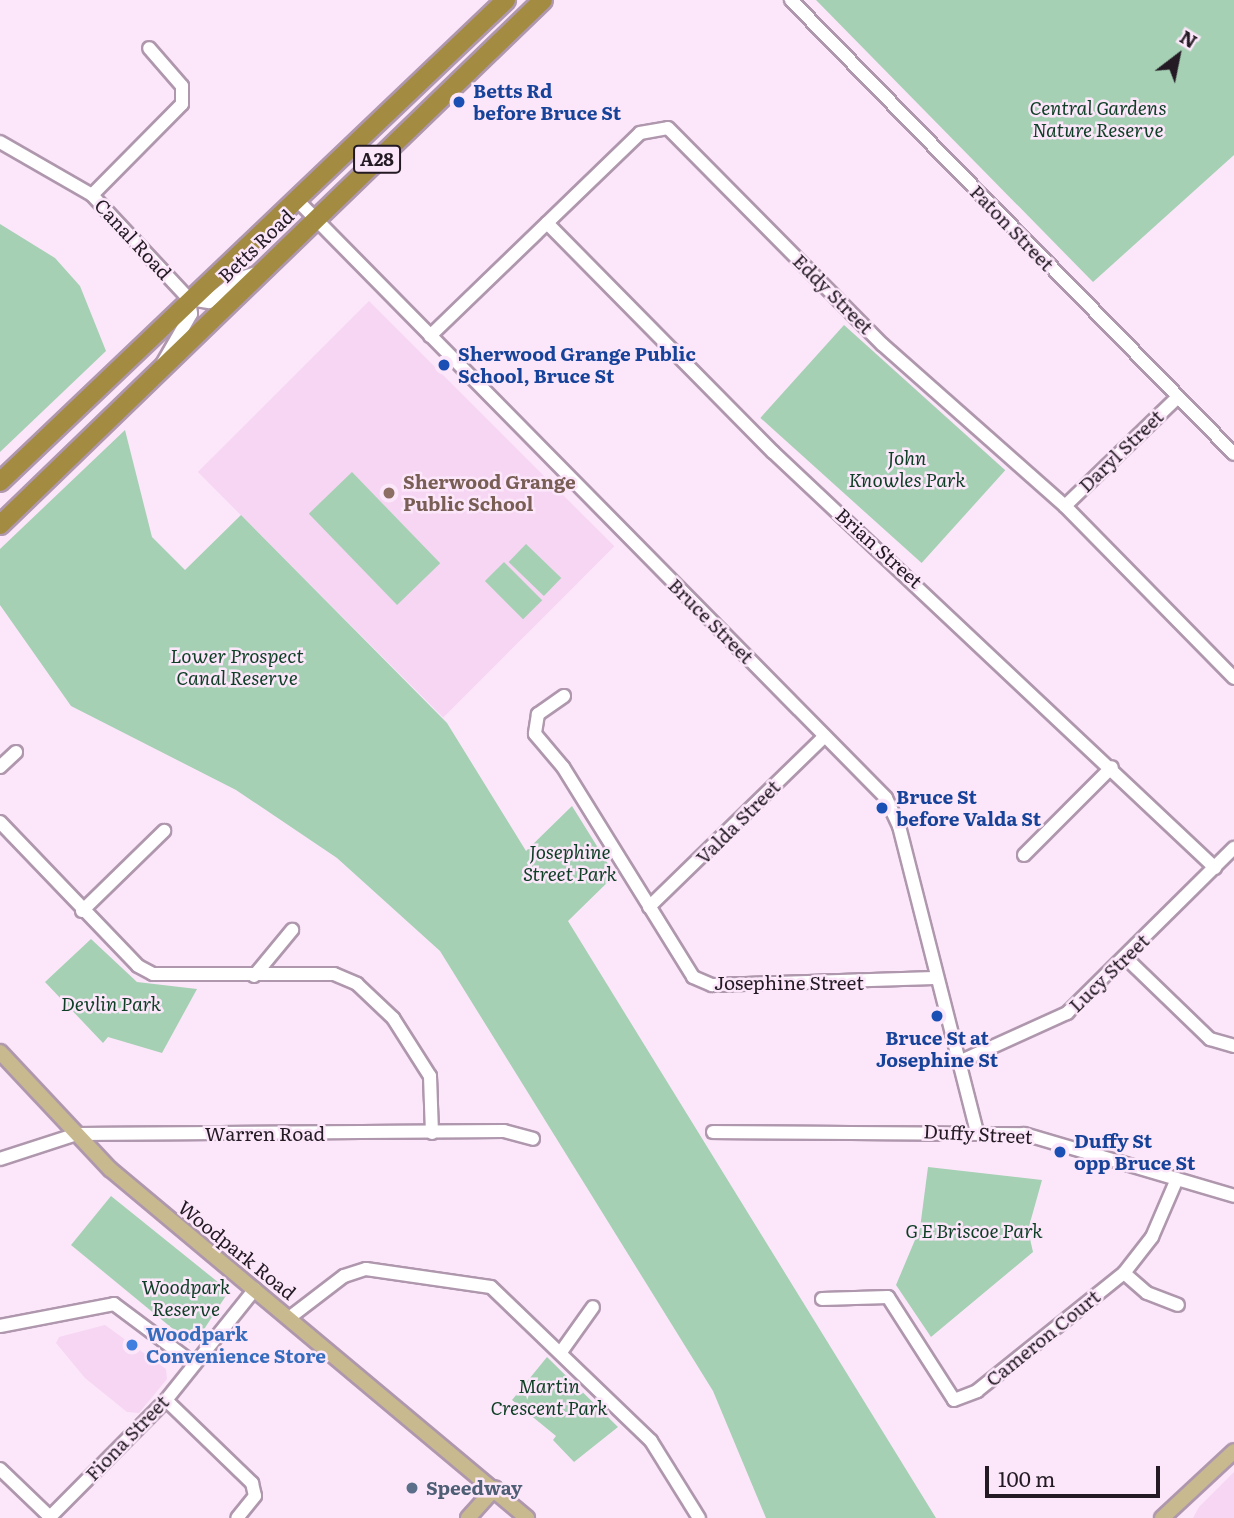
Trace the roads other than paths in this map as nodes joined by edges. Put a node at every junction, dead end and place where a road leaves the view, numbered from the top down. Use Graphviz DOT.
graph roads {
  1 [pos="506,0"];
  2 [pos="543,0"];
  3 [pos="791,0"];
  4 [pos="149,48"];
  5 [pos="0,142"];
  6 [pos="92,195"];
  7 [pos="295,198"];
  8 [pos="315,218"];
  9 [pos="547,223"];
  10 [pos="257,273"];
  11 [pos="189,299"];
  12 [pos="430,336"];
  13 [pos="161,366"];
  14 [pos="1178,397"];
  15 [pos="1234,454"];
  16 [pos="3,480"];
  17 [pos="1065,506"];
  18 [pos="0,525"];
  19 [pos="1234,678"];
  20 [pos="564,696"];
  21 [pos="825,736"];
  22 [pos="16,752"];
  23 [pos="0,767"];
  24 [pos="1112,767"];
  25 [pos="0,822"];
  26 [pos="164,831"];
  27 [pos="1234,848"];
  28 [pos="1024,855"];
  29 [pos="1215,868"];
  30 [pos="649,906"];
  31 [pos="82,911"];
  32 [pos="292,930"];
  33 [pos="1126,958"];
  34 [pos="254,976"];
  35 [pos="936,978"];
  36 [pos="1234,1046"];
  37 [pos="0,1052"];
  38 [pos="959,1062"];
  39 [pos="977,1131"];
  40 [pos="713,1132"];
  41 [pos="432,1133"];
  42 [pos="77,1134"];
  43 [pos="533,1139"];
  44 [pos="0,1158"];
  45 [pos="1177,1179"];
  46 [pos="1234,1196"];
  47 [pos="1124,1273"];
  48 [pos="255,1289"];
  49 [pos="822,1299"];
  50 [pos="1178,1304"];
  51 [pos="593,1307"];
  52 [pos="289,1318"];
  53 [pos="0,1326"];
  54 [pos="561,1352"];
  55 [pos="193,1363"];
  56 [pos="166,1400"];
  57 [pos="1234,1451"];
  58 [pos="0,1469"];
  59 [pos="495,1488"];
  60 [pos="49,1517"];
  61 [pos="237,1518"];
  62 [pos="468,1518"];
  63 [pos="527,1518"];
  64 [pos="699,1518"];
  65 [pos="1162,1518"];
  1 -- 7 [label="highway, Betts Road / A28"];
  2 -- 8 [label="highway, Betts Road / A28"];
  3 -- 14 [label="street, Paton Street"];
  4 -- 6 [label="street"];
  5 -- 6 [label="street, Canal Road"];
  6 -- 11 [label="street, Canal Road"];
  7 -- 8 [label="street, Bruce Street"];
  7 -- 11 [label="highway, Betts Road / A28"];
  8 -- 10 [label="highway, Betts Road / A28"];
  8 -- 12 [label="street, Bruce Street"];
  9 -- 12 [label="street, Eddy Street"];
  9 -- 17 [label="street, Eddy Street"];
  9 -- 24 [label="street, Brian Street"];
  10 -- 11 [label="street"];
  10 -- 13 [label="highway, Betts Road / A28"];
  11 -- 13 [label="street"];
  11 -- 16 [label="highway, Betts Road / A28"];
  12 -- 21 [label="street, Bruce Street"];
  13 -- 18 [label="highway, Betts Road / A28"];
  14 -- 15 [label="street, Paton Street"];
  14 -- 17 [label="street, Daryl Street"];
  17 -- 19 [label="street, Eddy Street"];
  20 -- 30 [label="street, Josephine Street"];
  21 -- 30 [label="street, Valda Street"];
  21 -- 35 [label="street, Bruce Street"];
  22 -- 23 [label="street"];
  24 -- 28 [label="street"];
  24 -- 29 [label="street, Brian Street"];
  25 -- 31 [label="street"];
  26 -- 31 [label="street"];
  27 -- 29 [label="street, Lucy Street"];
  29 -- 33 [label="street, Lucy Street"];
  30 -- 35 [label="street, Josephine Street"];
  31 -- 34 [label="street"];
  32 -- 34 [label="street"];
  33 -- 36 [label="street"];
  33 -- 38 [label="street, Lucy Street"];
  34 -- 41 [label="street"];
  35 -- 38 [label="street, Bruce Street"];
  37 -- 42 [label="main road, Woodpark Road"];
  38 -- 39 [label="street, Bruce Street"];
  39 -- 40 [label="street, Duffy Street"];
  39 -- 45 [label="street, Duffy Street"];
  41 -- 42 [label="street, Warren Road"];
  41 -- 43 [label="street, Warren Road"];
  42 -- 44 [label="street, Warren Road"];
  42 -- 48 [label="main road, Woodpark Road"];
  45 -- 46 [label="street, Duffy Street"];
  45 -- 47 [label="street, Cameron Court"];
  47 -- 49 [label="street, Cameron Court"];
  47 -- 50 [label="street"];
  48 -- 52 [label="main road, Woodpark Road"];
  48 -- 55 [label="street, Fiona Street"];
  51 -- 54 [label="street"];
  52 -- 54 [label="street"];
  52 -- 59 [label="main road, Woodpark Road"];
  53 -- 55 [label="street"];
  54 -- 64 [label="street"];
  55 -- 56 [label="street, Fiona Street"];
  56 -- 60 [label="street, Fiona Street"];
  56 -- 61 [label="street"];
  57 -- 65 [label="main road"];
  58 -- 60 [label="street"];
  59 -- 62 [label="main road"];
  59 -- 63 [label="main road, Woodpark Road"];
}
